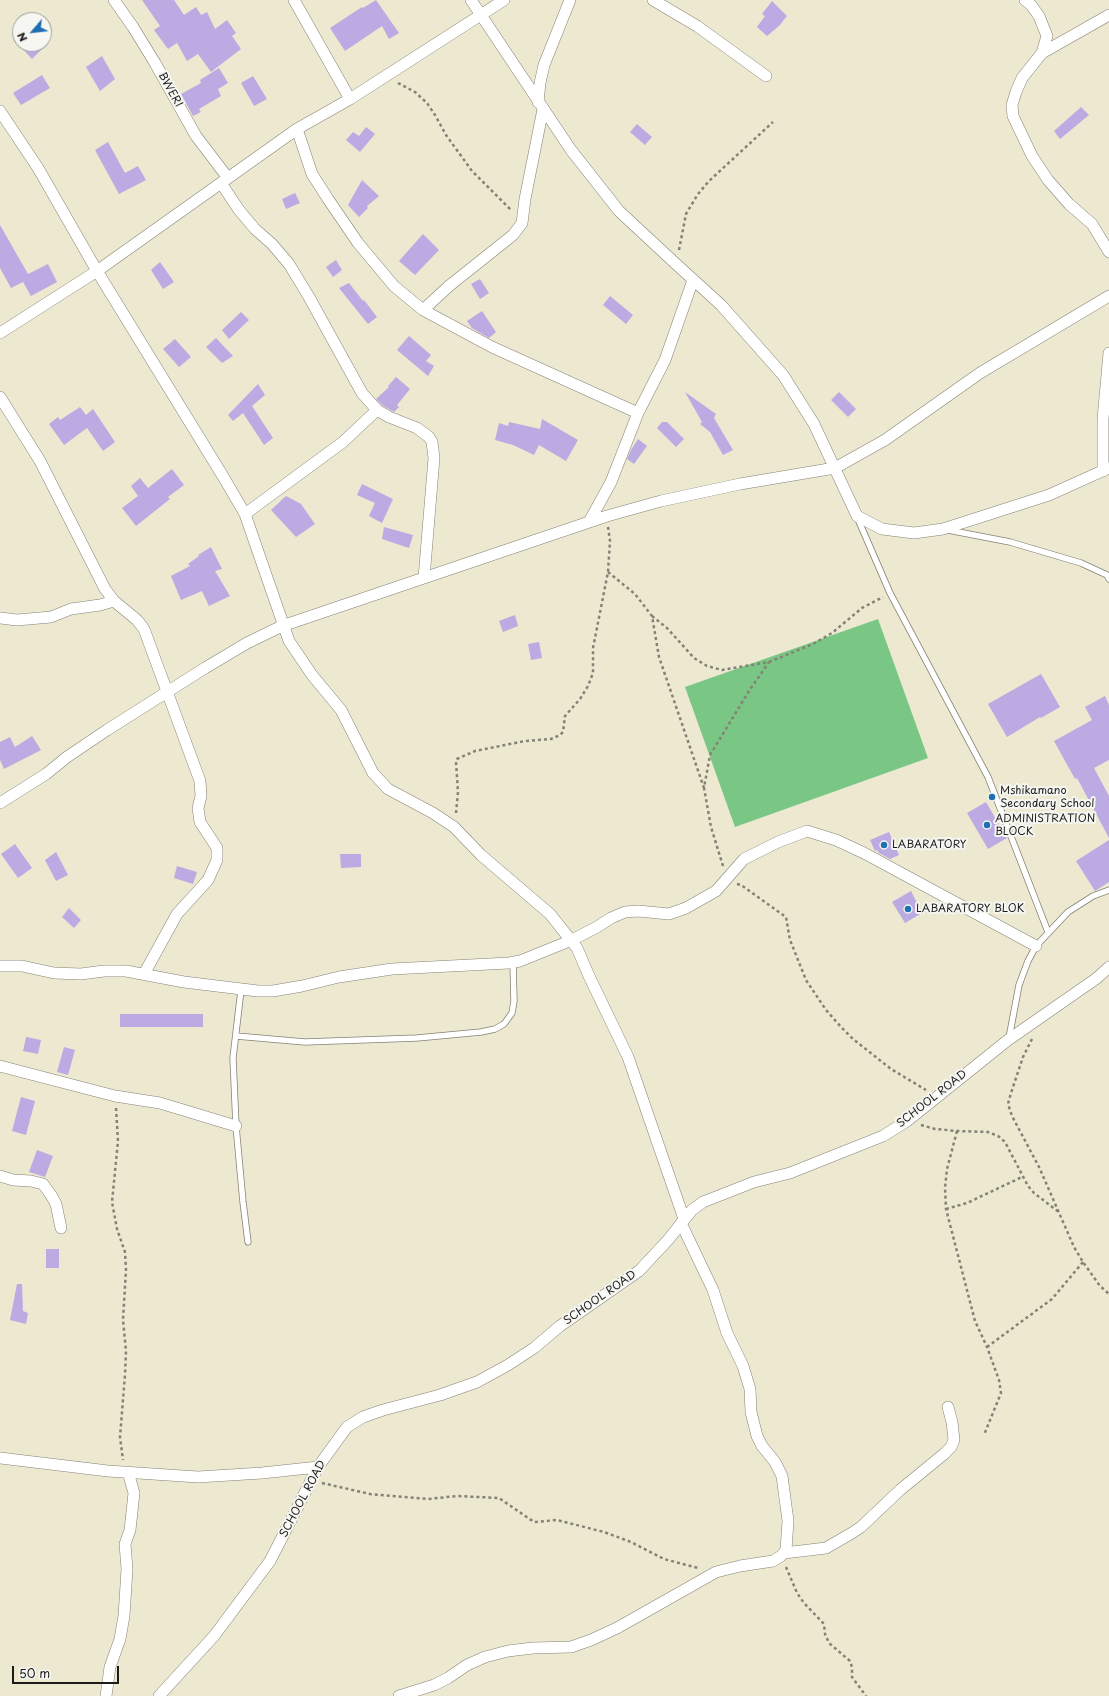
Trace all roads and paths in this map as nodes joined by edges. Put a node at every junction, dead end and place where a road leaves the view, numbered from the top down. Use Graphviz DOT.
graph roads {
  1 [pos="114,0"];
  2 [pos="294,0"];
  3 [pos="471,0"];
  4 [pos="504,0"];
  5 [pos="570,0"];
  6 [pos="653,0"];
  7 [pos="1024,0"];
  8 [pos="481,15"];
  9 [pos="1109,15"];
  10 [pos="1042,53"];
  11 [pos="766,76"];
  12 [pos="384,77"];
  13 [pos="350,99"];
  14 [pos="540,105"];
  15 [pos="0,111"];
  16 [pos="773,122"];
  17 [pos="297,130"];
  18 [pos="225,181"];
  19 [pos="522,223"];
  20 [pos="1109,252"];
  21 [pos="676,264"];
  22 [pos="97,271"];
  23 [pos="694,280"];
  24 [pos="1109,296"];
  25 [pos="423,310"];
  26 [pos="0,333"];
  27 [pos="1109,353"];
  28 [pos="0,397"];
  29 [pos="377,410"];
  30 [pos="638,413"];
  31 [pos="835,468"];
  32 [pos="1106,470"];
  33 [pos="245,514"];
  34 [pos="607,516"];
  35 [pos="857,516"];
  36 [pos="589,522"];
  37 [pos="943,529"];
  38 [pos="608,572"];
  39 [pos="424,578"];
  40 [pos="1109,579"];
  41 [pos="890,593"];
  42 [pos="114,601"];
  43 [pos="652,616"];
  44 [pos="0,618"];
  45 [pos="282,626"];
  46 [pos="769,662"];
  47 [pos="168,692"];
  48 [pos="704,788"];
  49 [pos="0,802"];
  50 [pos="454,827"];
  51 [pos="727,878"];
  52 [pos="1109,890"];
  53 [pos="716,891"];
  54 [pos="1048,932"];
  55 [pos="572,940"];
  56 [pos="1036,946"];
  57 [pos="513,963"];
  58 [pos="0,966"];
  59 [pos="1109,967"];
  60 [pos="144,974"];
  61 [pos="241,990"];
  62 [pos="236,1036"];
  63 [pos="1034,1036"];
  64 [pos="1008,1040"];
  65 [pos="0,1066"];
  66 [pos="115,1096"];
  67 [pos="937,1097"];
  68 [pos="907,1122"];
  69 [pos="236,1126"];
  70 [pos="956,1131"];
  71 [pos="0,1176"];
  72 [pos="1022,1177"];
  73 [pos="946,1209"];
  74 [pos="1060,1213"];
  75 [pos="682,1221"];
  76 [pos="61,1228"];
  77 [pos="248,1242"];
  78 [pos="1083,1262"];
  79 [pos="1109,1294"];
  80 [pos="987,1348"];
  81 [pos="948,1407"];
  82 [pos="984,1435"];
  83 [pos="0,1458"];
  84 [pos="318,1467"];
  85 [pos="126,1472"];
  86 [pos="311,1480"];
  87 [pos="782,1555"];
  88 [pos="716,1572"];
  89 [pos="106,1696"];
  90 [pos="159,1696"];
  91 [pos="399,1696"];
  92 [pos="866,1696"];
  1 -- 18 [label="street, BWERI"];
  2 -- 13 [label="street"];
  3 -- 8 [label="street"];
  4 -- 8 [label="street"];
  5 -- 14 [label="street"];
  6 -- 11 [label="street"];
  7 -- 10 [label="street"];
  8 -- 12 [label="street"];
  8 -- 14 [label="street"];
  9 -- 10 [label="street"];
  10 -- 20 [label="street"];
  12 -- 13 [label="street"];
  12 -- 19 [label="path"];
  13 -- 17 [label="street"];
  14 -- 19 [label="street"];
  14 -- 21 [label="street"];
  15 -- 22 [label="street"];
  16 -- 21 [label="path"];
  17 -- 18 [label="street"];
  17 -- 25 [label="street"];
  18 -- 22 [label="street"];
  18 -- 29 [label="street, BWERI"];
  19 -- 25 [label="street"];
  21 -- 23 [label="street"];
  22 -- 26 [label="street"];
  22 -- 33 [label="street"];
  23 -- 30 [label="street"];
  23 -- 31 [label="street"];
  24 -- 31 [label="street"];
  25 -- 30 [label="street"];
  27 -- 32 [label="street"];
  28 -- 42 [label="street"];
  29 -- 33 [label="street"];
  29 -- 39 [label="street"];
  30 -- 36 [label="street"];
  31 -- 34 [label="street"];
  31 -- 35 [label="street"];
  32 -- 37 [label="street"];
  33 -- 45 [label="street"];
  34 -- 36 [label="street"];
  34 -- 38 [label="path"];
  35 -- 37 [label="street"];
  35 -- 41 [label="lane"];
  36 -- 39 [label="street"];
  37 -- 40 [label="lane"];
  38 -- 43 [label="path"];
  38 -- 50 [label="path"];
  39 -- 45 [label="street"];
  41 -- 46 [label="path"];
  41 -- 54 [label="lane"];
  42 -- 44 [label="street"];
  42 -- 47 [label="street"];
  43 -- 46 [label="path"];
  43 -- 48 [label="path"];
  45 -- 47 [label="street"];
  45 -- 50 [label="street"];
  46 -- 48 [label="path"];
  47 -- 49 [label="street"];
  47 -- 60 [label="street"];
  48 -- 51 [label="path"];
  50 -- 55 [label="street"];
  51 -- 53 [label="street"];
  51 -- 56 [label="street"];
  52 -- 54 [label="lane"];
  53 -- 55 [label="street"];
  53 -- 67 [label="path"];
  54 -- 56 [label="lane"];
  55 -- 57 [label="street"];
  55 -- 75 [label="street"];
  56 -- 64 [label="lane"];
  57 -- 61 [label="street"];
  57 -- 62 [label="lane"];
  58 -- 60 [label="street"];
  59 -- 64 [label="street, SCHOOL ROAD"];
  60 -- 61 [label="street"];
  61 -- 62 [label="lane"];
  62 -- 69 [label="lane"];
  63 -- 74 [label="path"];
  64 -- 67 [label="street, SCHOOL ROAD"];
  65 -- 66 [label="street"];
  66 -- 69 [label="street"];
  66 -- 85 [label="path"];
  67 -- 68 [label="street, SCHOOL ROAD"];
  68 -- 70 [label="path"];
  68 -- 75 [label="street, SCHOOL ROAD"];
  69 -- 77 [label="lane"];
  70 -- 72 [label="path"];
  70 -- 73 [label="path"];
  71 -- 76 [label="street"];
  72 -- 73 [label="path"];
  72 -- 74 [label="path"];
  73 -- 80 [label="path"];
  74 -- 78 [label="path"];
  75 -- 84 [label="street, SCHOOL ROAD"];
  75 -- 87 [label="street"];
  78 -- 79 [label="path"];
  78 -- 80 [label="path"];
  80 -- 82 [label="path"];
  81 -- 87 [label="street"];
  83 -- 85 [label="street"];
  84 -- 85 [label="street"];
  84 -- 86 [label="street, SCHOOL ROAD"];
  85 -- 89 [label="street"];
  86 -- 88 [label="path"];
  86 -- 90 [label="street, SCHOOL ROAD"];
  87 -- 88 [label="street"];
  87 -- 92 [label="path"];
  88 -- 91 [label="street"];
}
